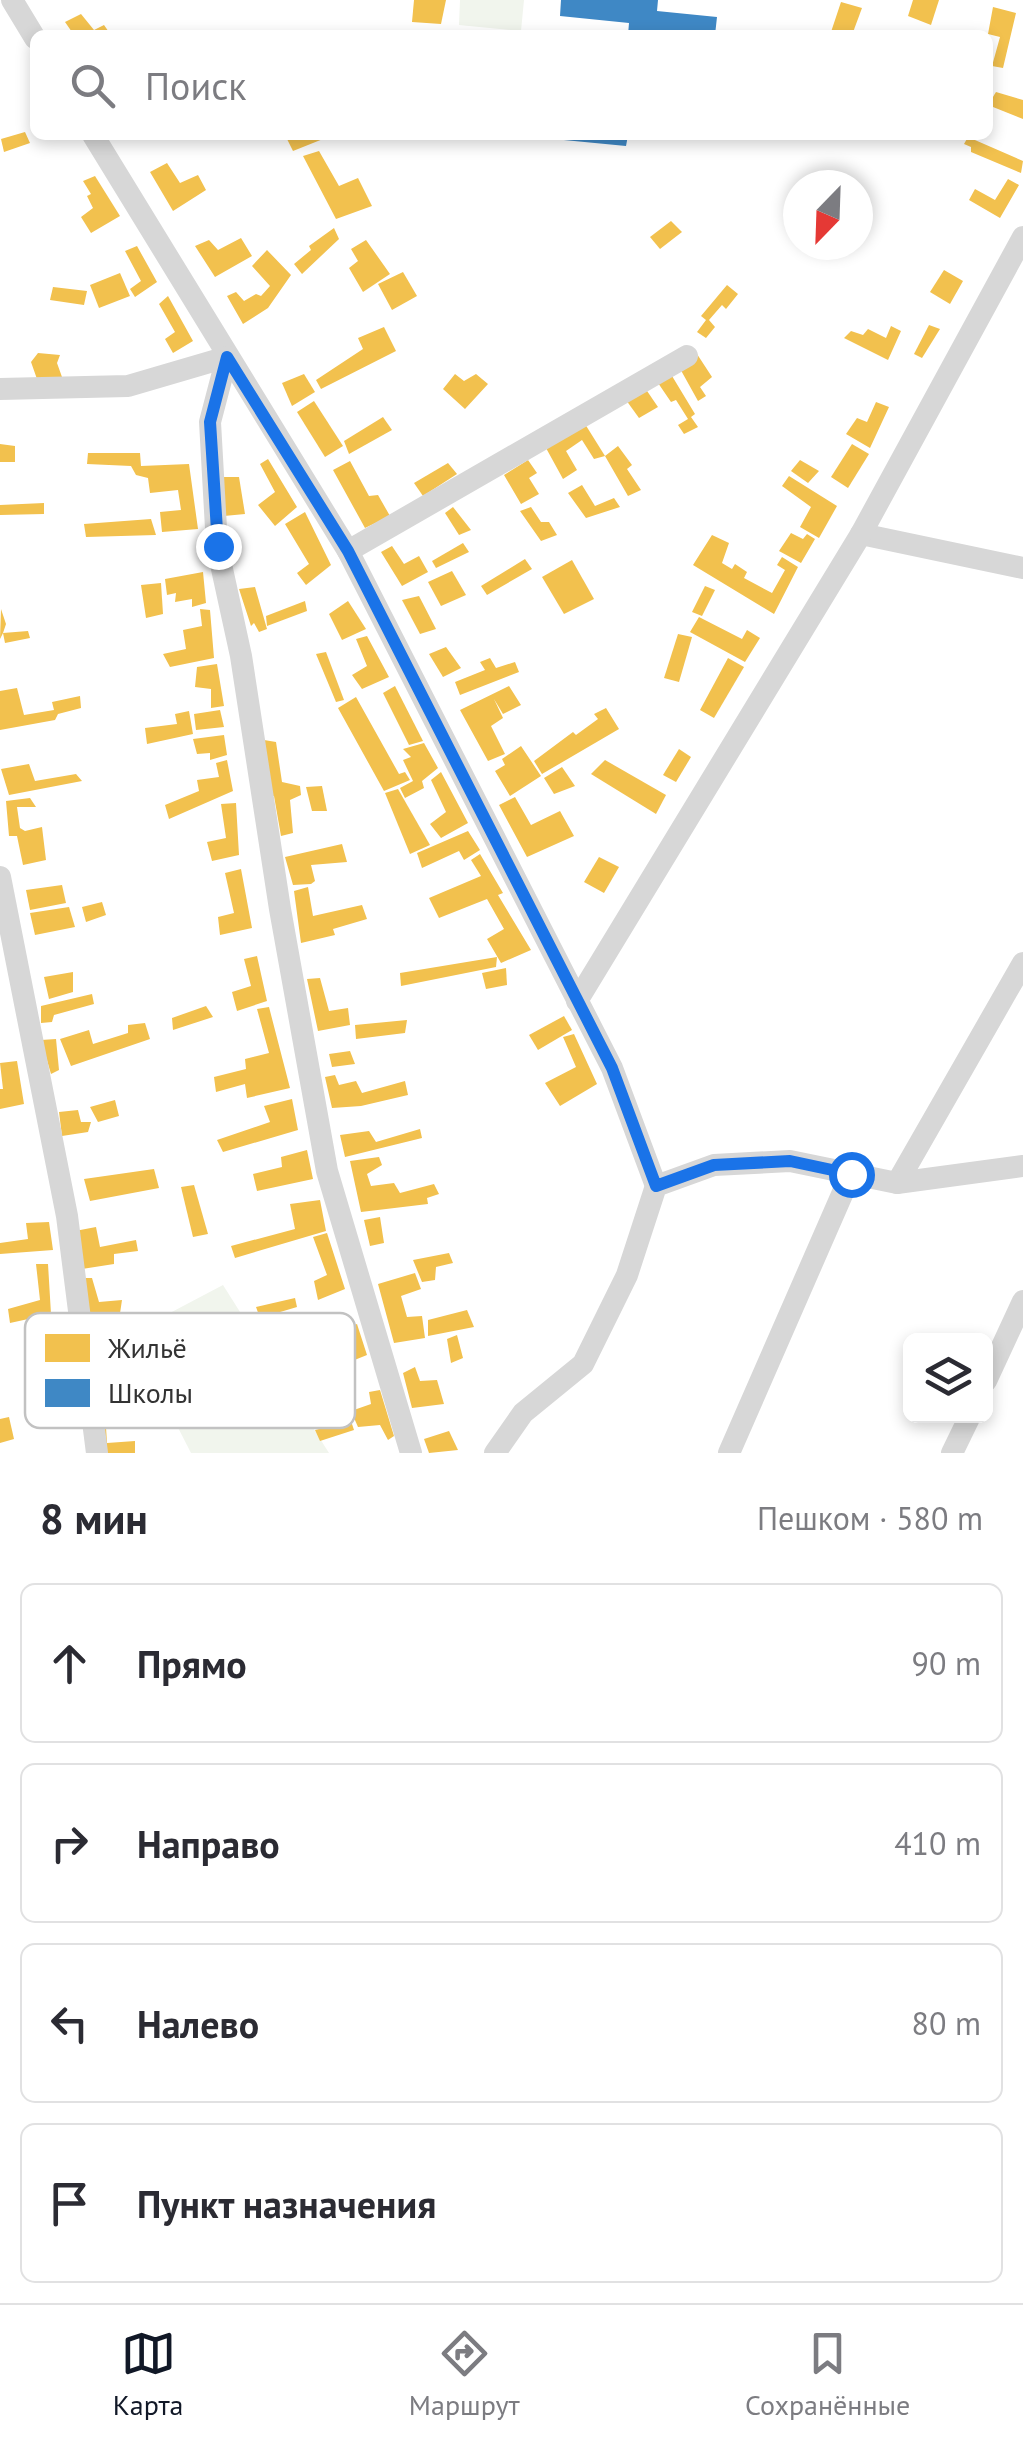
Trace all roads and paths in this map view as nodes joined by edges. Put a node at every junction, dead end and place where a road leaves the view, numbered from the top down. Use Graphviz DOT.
graph roads {
  1 [pos="12,0"];
  2 [pos="30,30"];
  3 [pos="97,140"];
  4 [pos="1023,238"];
  5 [pos="687,356"];
  6 [pos="227,357"];
  7 [pos="0,389"];
  8 [pos="861,534"];
  9 [pos="348,551"];
  10 [pos="1023,568"];
  11 [pos="0,877"];
  12 [pos="1023,963"];
  13 [pos="577,1000"];
  14 [pos="1023,1166"];
  15 [pos="851,1174"];
  16 [pos="897,1184"];
  17 [pos="656,1186"];
  18 [pos="1023,1301"];
  19 [pos="79,1313"];
  20 [pos="993,1366"];
  21 [pos="967,1423"];
  22 [pos="94,1428"];
  23 [pos="97,1453"];
  24 [pos="411,1453"];
  25 [pos="495,1453"];
  26 [pos="729,1453"];
  27 [pos="952,1453"];
  1 -- 2 [label="street"];
  3 -- 6 [label="street"];
  4 -- 8 [label="street"];
  5 -- 9 [label="street"];
  6 -- 7 [label="street"];
  6 -- 9 [label="street"];
  6 -- 24 [label="street"];
  8 -- 10 [label="street"];
  8 -- 13 [label="street"];
  9 -- 13 [label="street"];
  11 -- 19 [label="street"];
  12 -- 16 [label="street"];
  13 -- 17 [label="street"];
  14 -- 16 [label="street"];
  15 -- 16 [label="street"];
  15 -- 17 [label="street"];
  15 -- 26 [label="street"];
  17 -- 25 [label="street"];
  18 -- 20 [label="street"];
  21 -- 27 [label="street"];
  22 -- 23 [label="street"];
}
